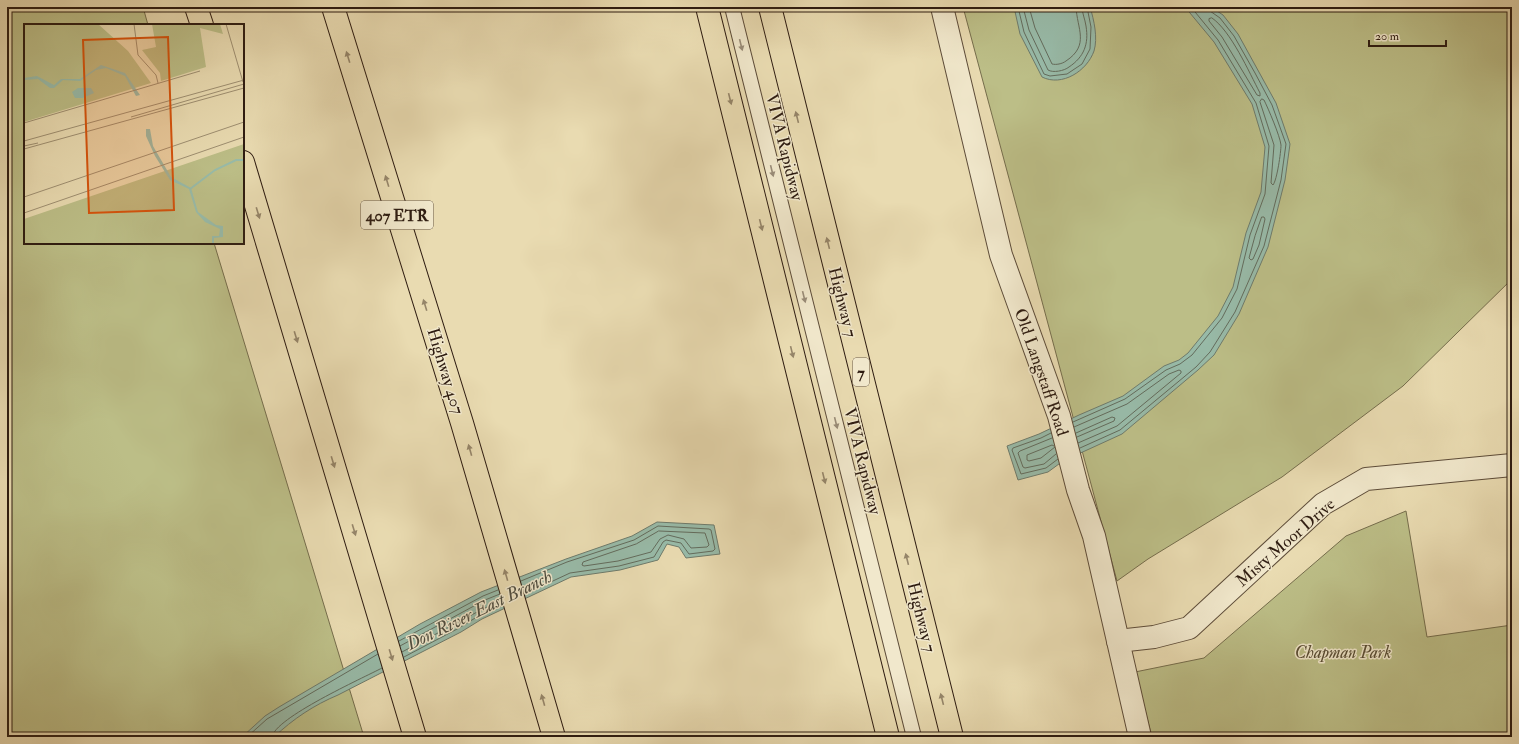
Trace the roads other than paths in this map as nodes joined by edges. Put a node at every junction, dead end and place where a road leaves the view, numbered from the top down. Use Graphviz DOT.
graph roads {
  1 [pos="196,7"];
  2 [pos="333,7"];
  3 [pos="707,7"];
  4 [pos="732,7"];
  5 [pos="770,7"];
  6 [pos="942,7"];
  7 [pos="202,24"];
  8 [pos="244,165"];
  9 [pos="1512,465"];
  10 [pos="1118,642"];
  11 [pos="415,737"];
  12 [pos="554,737"];
  13 [pos="888,737"];
  14 [pos="914,737"];
  15 [pos="952,737"];
  16 [pos="1140,737"];
  1 -- 7 [label="main road"];
  12 -- 2 [label="main road, Highway 407 / 407 ETR, one-way"];
  3 -- 13 [label="main road, one-way"];
  4 -- 14 [label="lane, VIVA Rapidway, one-way"];
  15 -- 5 [label="main road, Highway 7 / 7, one-way"];
  6 -- 10 [label="street, Old Langstaff Road"];
  8 -- 11 [label="main road, one-way"];
  9 -- 10 [label="street, Misty Moor Drive"];
  10 -- 16 [label="street, Old Langstaff Road"];
}
